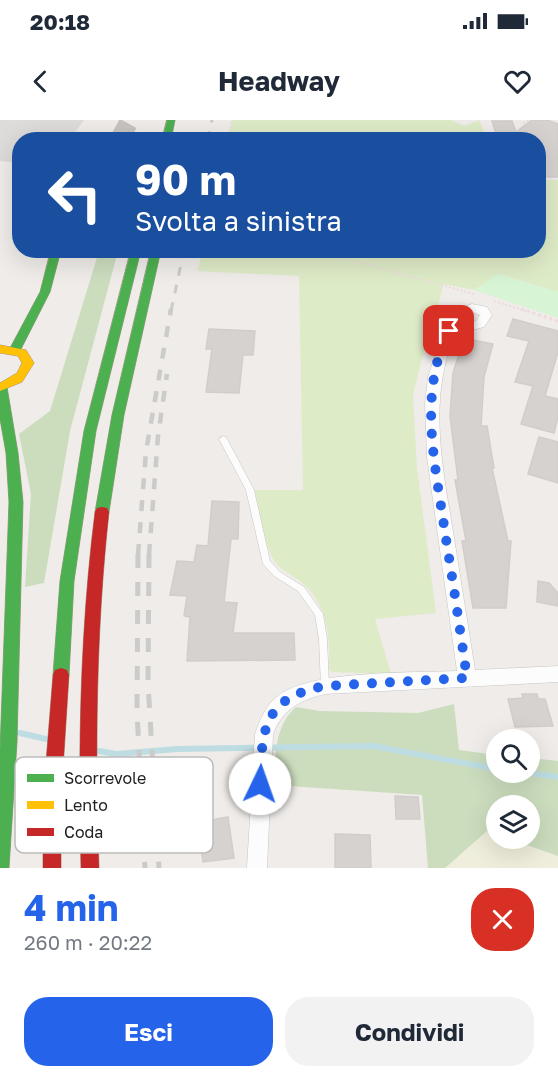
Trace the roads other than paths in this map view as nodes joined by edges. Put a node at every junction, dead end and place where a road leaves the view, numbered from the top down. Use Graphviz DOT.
graph roads {
  1 [pos="54,258"];
  2 [pos="134,258"];
  3 [pos="154,258"];
  4 [pos="449,331"];
  5 [pos="0,349"];
  6 [pos="15,350"];
  7 [pos="0,387"];
  8 [pos="223,439"];
  9 [pos="558,674"];
  10 [pos="467,678"];
  11 [pos="325,686"];
  12 [pos="55,757"];
  13 [pos="87,757"];
  14 [pos="4,769"];
  15 [pos="89,853"];
  16 [pos="0,868"];
  17 [pos="90,868"];
  18 [pos="256,868"];
  1 -- 6 [label="main road"];
  2 -- 12 [label="main road"];
  3 -- 13 [label="main road"];
  4 -- 10 [label="street"];
  5 -- 6 [label="main road"];
  6 -- 7 [label="main road"];
  7 -- 14 [label="main road"];
  8 -- 11 [label="lane"];
  9 -- 10 [label="street"];
  10 -- 11 [label="street"];
  11 -- 18 [label="street"];
  14 -- 16 [label="main road"];
  15 -- 17 [label="main road"];
}
